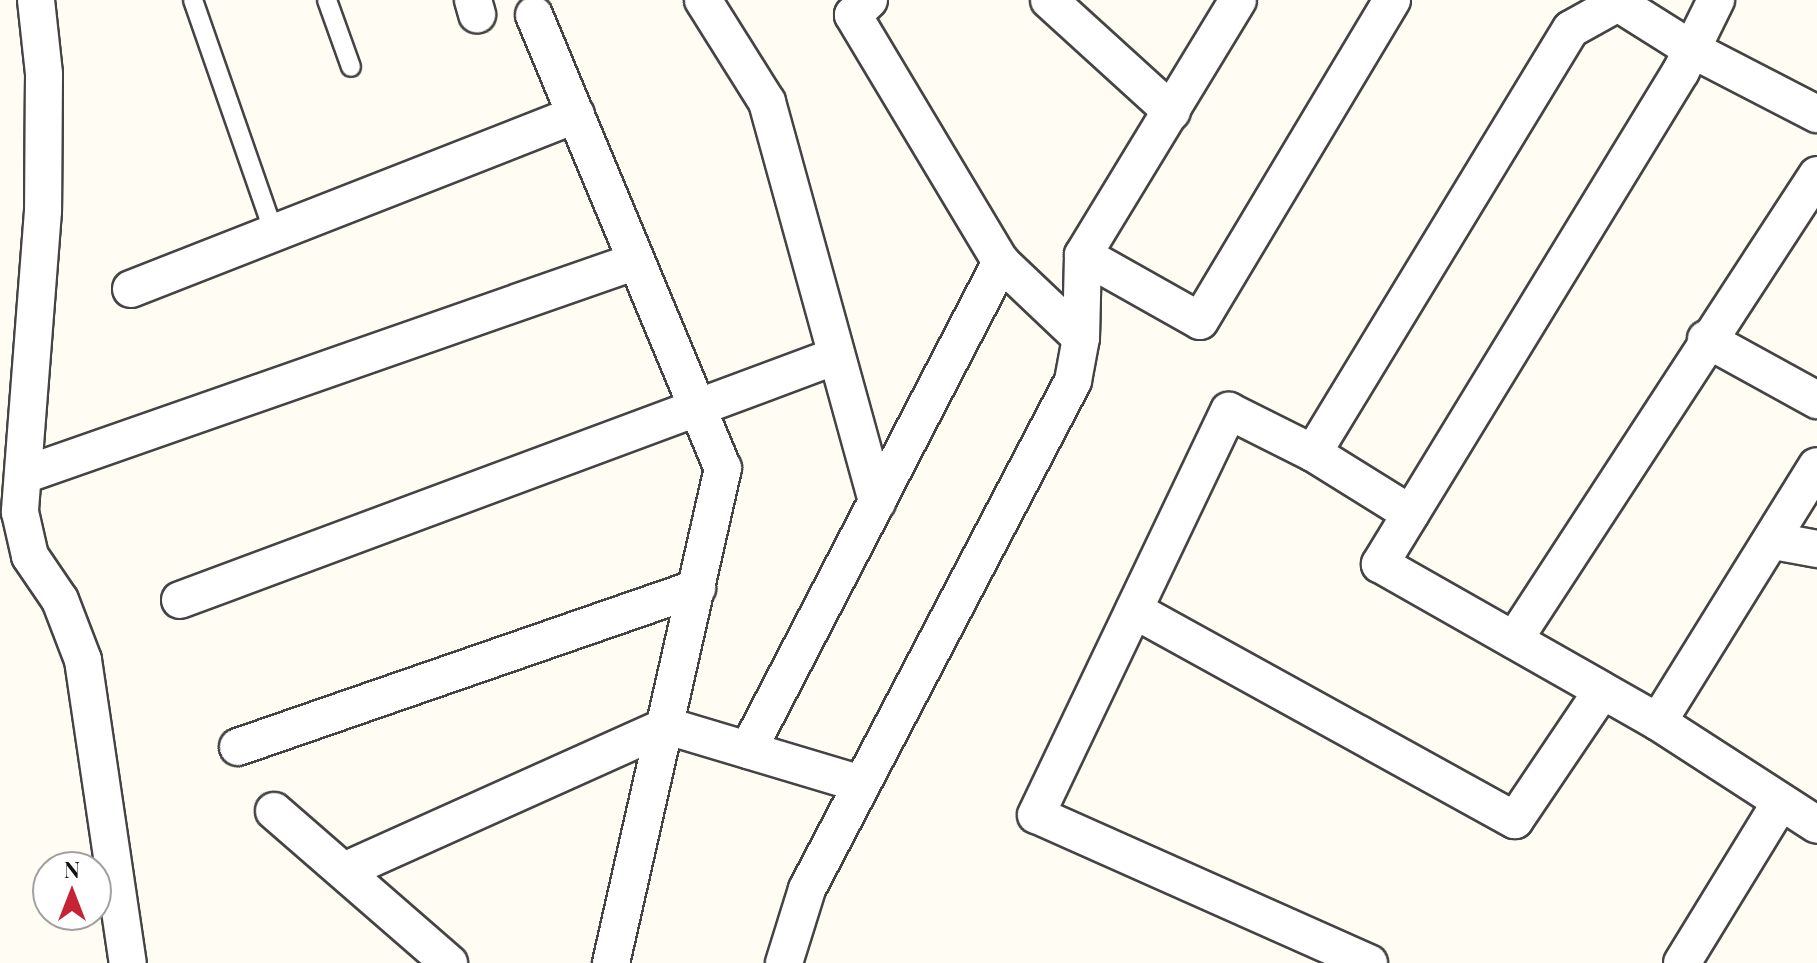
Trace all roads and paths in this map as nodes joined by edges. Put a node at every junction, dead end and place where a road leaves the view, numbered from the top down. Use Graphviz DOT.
graph roads {
  1 [pos="36,0"];
  2 [pos="193,0"];
  3 [pos="327,0"];
  4 [pos="703,0"];
  5 [pos="869,0"];
  6 [pos="1049,0"];
  7 [pos="1238,0"];
  8 [pos="1392,0"];
  9 [pos="1716,0"];
  10 [pos="534,15"];
  11 [pos="1691,49"];
  12 [pos="351,67"];
  13 [pos="1172,112"];
  14 [pos="1817,114"];
  15 [pos="576,115"];
  16 [pos="1817,175"];
  17 [pos="274,233"];
  18 [pos="1083,255"];
  19 [pos="636,261"];
  20 [pos="1001,262"];
  21 [pos="131,289"];
  22 [pos="1081,338"];
  23 [pos="1706,339"];
  24 [pos="836,356"];
  25 [pos="1817,400"];
  26 [pos="697,407"];
  27 [pos="1313,453"];
  28 [pos="1817,466"];
  29 [pos="24,475"];
  30 [pos="877,502"];
  31 [pos="1411,514"];
  32 [pos="1774,541"];
  33 [pos="1817,549"];
  34 [pos="697,588"];
  35 [pos="180,600"];
  36 [pos="1134,610"];
  37 [pos="1514,640"];
  38 [pos="1602,691"];
  39 [pos="1658,722"];
  40 [pos="667,726"];
  41 [pos="238,747"];
  42 [pos="748,750"];
  43 [pos="862,784"];
  44 [pos="1780,803"];
  45 [pos="274,811"];
  46 [pos="1817,825"];
  47 [pos="346,870"];
  48 [pos="128,963"];
  49 [pos="449,963"];
  50 [pos="611,963"];
  51 [pos="784,963"];
  52 [pos="1369,963"];
  53 [pos="1682,963"];
  1 -- 29 [label="street"];
  2 -- 17 [label="lane"];
  3 -- 12 [label="lane"];
  4 -- 24 [label="street"];
  5 -- 20 [label="street"];
  6 -- 13 [label="street"];
  7 -- 13 [label="street"];
  8 -- 18 [label="street"];
  9 -- 11 [label="street"];
  10 -- 15 [label="street"];
  11 -- 14 [label="street"];
  11 -- 27 [label="street"];
  11 -- 31 [label="street"];
  13 -- 18 [label="street"];
  15 -- 17 [label="street"];
  15 -- 19 [label="street"];
  16 -- 23 [label="street"];
  17 -- 21 [label="street"];
  18 -- 22 [label="street"];
  19 -- 26 [label="street"];
  19 -- 29 [label="street"];
  20 -- 22 [label="street"];
  20 -- 30 [label="street"];
  22 -- 43 [label="street"];
  23 -- 25 [label="street"];
  23 -- 37 [label="street"];
  24 -- 26 [label="street"];
  24 -- 30 [label="street"];
  26 -- 34 [label="street"];
  26 -- 35 [label="street"];
  27 -- 31 [label="street"];
  27 -- 36 [label="street"];
  28 -- 32 [label="street"];
  29 -- 48 [label="street"];
  30 -- 42 [label="street"];
  31 -- 37 [label="street"];
  32 -- 33 [label="street"];
  32 -- 39 [label="street"];
  34 -- 40 [label="street"];
  34 -- 41 [label="street"];
  36 -- 38 [label="street"];
  36 -- 52 [label="street"];
  37 -- 38 [label="street"];
  38 -- 39 [label="street"];
  39 -- 44 [label="street"];
  40 -- 42 [label="street"];
  40 -- 47 [label="street"];
  40 -- 50 [label="street"];
  42 -- 43 [label="street"];
  43 -- 51 [label="street"];
  44 -- 46 [label="street"];
  44 -- 53 [label="street"];
  45 -- 47 [label="street"];
  47 -- 49 [label="street"];
}
